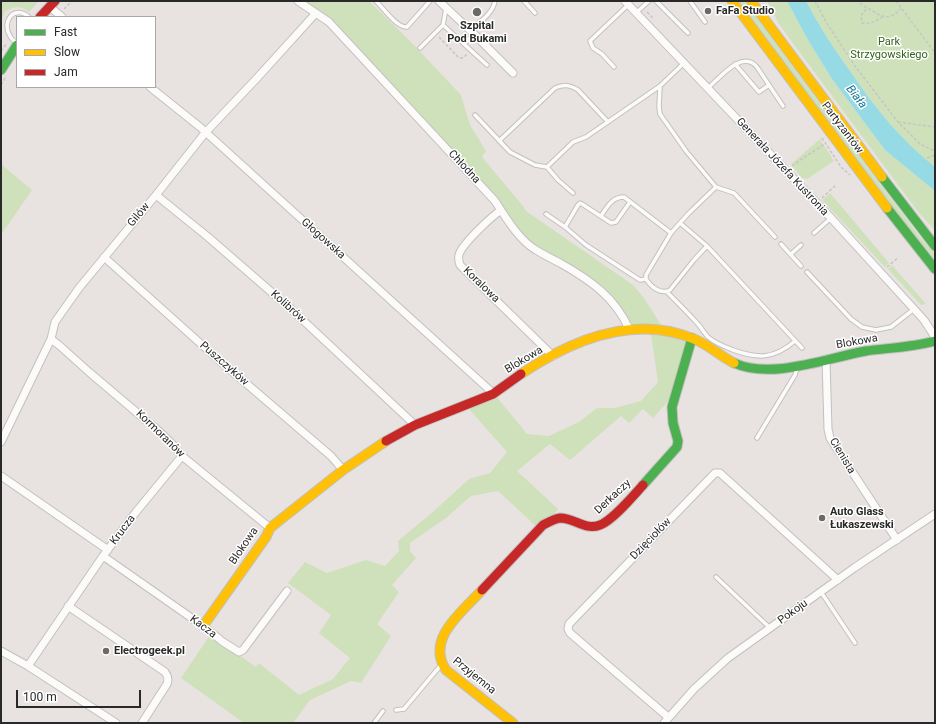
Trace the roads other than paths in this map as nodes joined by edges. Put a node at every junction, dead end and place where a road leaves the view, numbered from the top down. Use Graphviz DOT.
graph roads {
  1 [pos="298,1"];
  2 [pos="376,1"];
  3 [pos="430,1"];
  4 [pos="439,1"];
  5 [pos="495,1"];
  6 [pos="524,1"];
  7 [pos="649,1"];
  8 [pos="656,1"];
  9 [pos="690,1"];
  10 [pos="732,1"];
  11 [pos="751,1"];
  12 [pos="626,3"];
  13 [pos="53,4"];
  14 [pos="446,8"];
  15 [pos="316,13"];
  16 [pos="535,13"];
  17 [pos="636,13"];
  18 [pos="28,16"];
  19 [pos="41,16"];
  20 [pos="61,16"];
  21 [pos="705,22"];
  22 [pos="443,25"];
  23 [pos="472,32"];
  24 [pos="688,33"];
  25 [pos="16,44"];
  26 [pos="464,44"];
  27 [pos="16,47"];
  28 [pos="420,48"];
  29 [pos="684,63"];
  30 [pos="735,64"];
  31 [pos="487,65"];
  32 [pos="614,67"];
  33 [pos="1,70"];
  34 [pos="514,73"];
  35 [pos="769,85"];
  36 [pos="660,86"];
  37 [pos="151,88"];
  38 [pos="708,88"];
  39 [pos="783,106"];
  40 [pos="475,115"];
  41 [pos="608,122"];
  42 [pos="205,133"];
  43 [pos="499,141"];
  44 [pos="547,167"];
  45 [pos="716,187"];
  46 [pos="573,193"];
  47 [pos="156,194"];
  48 [pos="630,202"];
  49 [pos="501,210"];
  50 [pos="546,214"];
  51 [pos="601,216"];
  52 [pos="831,218"];
  53 [pos="680,223"];
  54 [pos="565,227"];
  55 [pos="671,233"];
  56 [pos="814,233"];
  57 [pos="775,237"];
  58 [pos="781,244"];
  59 [pos="802,245"];
  60 [pos="708,246"];
  61 [pos="935,246"];
  62 [pos="791,254"];
  63 [pos="104,257"];
  64 [pos="801,266"];
  65 [pos="935,269"];
  66 [pos="808,272"];
  67 [pos="646,279"];
  68 [pos="667,292"];
  69 [pos="914,309"];
  70 [pos="629,329"];
  71 [pos="935,337"];
  72 [pos="692,338"];
  73 [pos="50,339"];
  74 [pos="795,340"];
  75 [pos="935,341"];
  76 [pos="802,348"];
  77 [pos="554,356"];
  78 [pos="826,359"];
  79 [pos="798,367"];
  80 [pos="494,394"];
  81 [pos="415,425"];
  82 [pos="757,438"];
  83 [pos="1,442"];
  84 [pos="182,456"];
  85 [pos="343,470"];
  86 [pos="1,476"];
  87 [pos="935,514"];
  88 [pos="270,528"];
  89 [pos="897,540"];
  90 [pos="105,553"];
  91 [pos="716,578"];
  92 [pos="838,580"];
  93 [pos="287,591"];
  94 [pos="821,592"];
  95 [pos="68,606"];
  96 [pos="203,626"];
  97 [pos="770,628"];
  98 [pos="441,637"];
  99 [pos="855,642"];
  100 [pos="1,651"];
  101 [pos="442,664"];
  102 [pos="28,666"];
  103 [pos="396,710"];
  104 [pos="382,711"];
  105 [pos="666,720"];
  106 [pos="116,723"];
  107 [pos="142,723"];
  108 [pos="374,723"];
  109 [pos="513,723"];
  1 -- 15 [label="street, Chłodna"];
  2 -- 3 [label="lane"];
  4 -- 14 [label="street"];
  5 -- 23 [label="lane"];
  6 -- 16 [label="lane"];
  7 -- 17 [label="lane"];
  8 -- 24 [label="lane"];
  9 -- 21 [label="lane"];
  10 -- 65 [label="street, Partyzantów"];
  11 -- 61 [label="street, Partyzantów"];
  12 -- 17 [label="street, Generała Józefa Kustronia"];
  12 -- 32 [label="lane"];
  13 -- 19 [label="street"];
  13 -- 20 [label="street"];
  14 -- 22 [label="lane"];
  14 -- 23 [label="street"];
  15 -- 42 [label="street, Gilów"];
  15 -- 49 [label="street, Chłodna"];
  17 -- 29 [label="street, Generała Józefa Kustronia"];
  18 -- 25 [label="lane"];
  22 -- 26 [label="lane"];
  22 -- 28 [label="lane"];
  23 -- 26 [label="lane"];
  23 -- 34 [label="street"];
  26 -- 31 [label="lane"];
  27 -- 33 [label="street"];
  29 -- 36 [label="lane"];
  29 -- 38 [label="street, Generała Józefa Kustronia"];
  30 -- 35 [label="lane"];
  30 -- 35 [label="lane"];
  30 -- 38 [label="lane"];
  35 -- 39 [label="lane"];
  36 -- 41 [label="lane"];
  36 -- 45 [label="lane"];
  37 -- 42 [label="street, Głogowska"];
  38 -- 52 [label="street, Generała Józefa Kustronia"];
  40 -- 43 [label="lane"];
  41 -- 43 [label="lane"];
  41 -- 44 [label="lane"];
  42 -- 47 [label="street, Gilów"];
  42 -- 80 [label="street, Głogowska"];
  43 -- 44 [label="lane"];
  44 -- 46 [label="lane"];
  45 -- 53 [label="lane"];
  45 -- 57 [label="lane"];
  47 -- 63 [label="street, Gilów"];
  47 -- 81 [label="street, Kolibrów"];
  48 -- 51 [label="lane"];
  48 -- 51 [label="lane"];
  48 -- 55 [label="lane"];
  49 -- 70 [label="street, Chłodna"];
  49 -- 77 [label="street, Koralowa"];
  50 -- 54 [label="lane"];
  51 -- 54 [label="lane"];
  52 -- 56 [label="lane"];
  52 -- 69 [label="street, Generała Józefa Kustronia"];
  53 -- 55 [label="lane"];
  53 -- 60 [label="lane"];
  54 -- 67 [label="lane"];
  55 -- 67 [label="lane"];
  58 -- 62 [label="lane"];
  59 -- 62 [label="lane"];
  60 -- 68 [label="lane"];
  60 -- 74 [label="lane"];
  62 -- 64 [label="lane"];
  63 -- 73 [label="street, Gilów"];
  63 -- 85 [label="street, Puszczyków"];
  66 -- 69 [label="lane"];
  67 -- 68 [label="lane"];
  68 -- 74 [label="lane"];
  69 -- 71 [label="street, Generała Józefa Kustronia"];
  70 -- 72 [label="street, Blokowa"];
  70 -- 77 [label="street, Blokowa"];
  72 -- 79 [label="street, Blokowa"];
  72 -- 98 [label="street, Derkaczy"];
  73 -- 83 [label="street, Gilów"];
  73 -- 84 [label="street, Kormoranów"];
  74 -- 76 [label="lane"];
  75 -- 78 [label="street, Blokowa"];
  77 -- 80 [label="street, Blokowa"];
  78 -- 79 [label="street, Blokowa"];
  78 -- 89 [label="street, Cienista"];
  79 -- 82 [label="lane"];
  80 -- 81 [label="street, Blokowa"];
  81 -- 85 [label="street, Blokowa"];
  84 -- 88 [label="street, Kormoranów"];
  84 -- 90 [label="street, Krucza"];
  85 -- 88 [label="street, Blokowa"];
  86 -- 90 [label="street, Kacza"];
  87 -- 89 [label="street, Pokoju"];
  88 -- 96 [label="street, Blokowa"];
  89 -- 92 [label="street, Pokoju"];
  90 -- 95 [label="street, Krucza"];
  90 -- 96 [label="street, Kacza"];
  91 -- 97 [label="lane"];
  92 -- 94 [label="street, Pokoju"];
  92 -- 105 [label="street, Dzięciołów"];
  93 -- 96 [label="street, Kacza"];
  94 -- 97 [label="street, Pokoju"];
  94 -- 99 [label="lane"];
  95 -- 102 [label="street, Krucza"];
  95 -- 107 [label="street"];
  97 -- 105 [label="street, Pokoju"];
  98 -- 101 [label="street, Przyjemna"];
  100 -- 102 [label="street"];
  101 -- 103 [label="lane"];
  101 -- 109 [label="street, Przyjemna"];
  102 -- 106 [label="street"];
  104 -- 108 [label="lane"];
}
